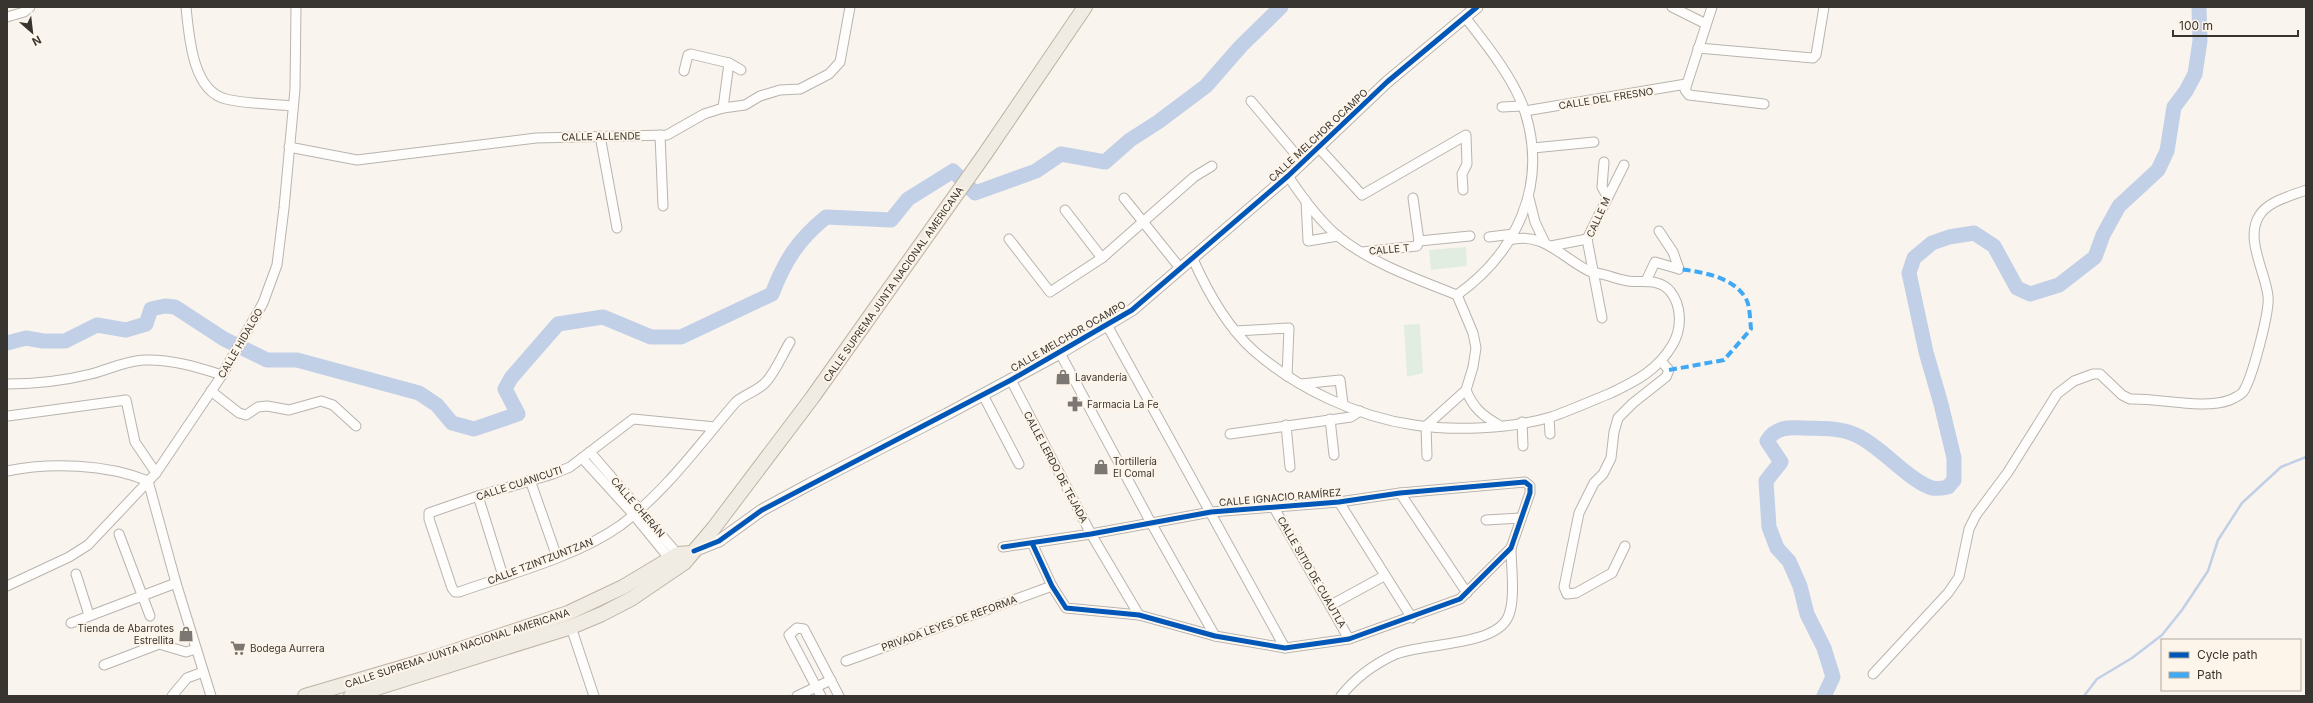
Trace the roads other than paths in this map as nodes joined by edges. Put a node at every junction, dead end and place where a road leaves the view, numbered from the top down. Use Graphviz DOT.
graph roads {
  1 [pos="29,7"];
  2 [pos="186,7"];
  3 [pos="296,7"];
  4 [pos="850,7"];
  5 [pos="1085,7"];
  6 [pos="1477,7"];
  7 [pos="1672,7"];
  8 [pos="1712,7"];
  9 [pos="1824,7"];
  10 [pos="7,17"];
  11 [pos="1465,17"];
  12 [pos="1706,24"];
  13 [pos="1698,48"];
  14 [pos="729,63"];
  15 [pos="741,70"];
  16 [pos="684,71"];
  17 [pos="1686,84"];
  18 [pos="1251,101"];
  19 [pos="1764,104"];
  20 [pos="293,106"];
  21 [pos="1502,107"];
  22 [pos="723,108"];
  23 [pos="1523,108"];
  24 [pos="660,135"];
  25 [pos="600,136"];
  26 [pos="1594,142"];
  27 [pos="289,147"];
  28 [pos="1319,148"];
  29 [pos="1533,148"];
  30 [pos="1604,162"];
  31 [pos="1303,163"];
  32 [pos="1624,165"];
  33 [pos="1212,166"];
  34 [pos="1288,176"];
  35 [pos="1462,185"];
  36 [pos="2306,190"];
  37 [pos="1608,196"];
  38 [pos="1124,198"];
  39 [pos="1414,198"];
  40 [pos="1529,198"];
  41 [pos="1306,201"];
  42 [pos="663,206"];
  43 [pos="1065,210"];
  44 [pos="1143,221"];
  45 [pos="617,228"];
  46 [pos="1659,231"];
  47 [pos="1338,236"];
  48 [pos="1470,236"];
  49 [pos="1489,237"];
  50 [pos="1511,237"];
  51 [pos="1587,239"];
  52 [pos="1009,240"];
  53 [pos="1419,242"];
  54 [pos="1547,244"];
  55 [pos="1360,252"];
  56 [pos="1192,257"];
  57 [pos="1102,258"];
  58 [pos="1180,268"];
  59 [pos="1594,272"];
  60 [pos="1646,281"];
  61 [pos="1457,295"];
  62 [pos="1602,318"];
  63 [pos="1107,325"];
  64 [pos="1235,331"];
  65 [pos="790,342"];
  66 [pos="1060,353"];
  67 [pos="1661,361"];
  68 [pos="222,374"];
  69 [pos="1288,376"];
  70 [pos="1011,380"];
  71 [pos="7,384"];
  72 [pos="1300,384"];
  73 [pos="1466,390"];
  74 [pos="211,391"];
  75 [pos="983,395"];
  76 [pos="1343,404"];
  77 [pos="1360,411"];
  78 [pos="8,416"];
  79 [pos="1549,418"];
  80 [pos="1330,419"];
  81 [pos="1522,422"];
  82 [pos="1286,425"];
  83 [pos="1499,425"];
  84 [pos="356,426"];
  85 [pos="1426,426"];
  86 [pos="715,427"];
  87 [pos="1230,434"];
  88 [pos="1550,434"];
  89 [pos="1523,446"];
  90 [pos="590,452"];
  91 [pos="1334,455"];
  92 [pos="1427,456"];
  93 [pos="582,458"];
  94 [pos="1019,464"];
  95 [pos="1290,467"];
  96 [pos="7,471"];
  97 [pos="156,473"];
  98 [pos="530,480"];
  99 [pos="148,481"];
  100 [pos="1400,493"];
  101 [pos="478,496"];
  102 [pos="1338,502"];
  103 [pos="1274,506"];
  104 [pos="636,511"];
  105 [pos="1211,512"];
  106 [pos="1521,518"];
  107 [pos="1486,520"];
  108 [pos="1150,521"];
  109 [pos="119,534"];
  110 [pos="1091,534"];
  111 [pos="1032,543"];
  112 [pos="1625,546"];
  113 [pos="1002,547"];
  114 [pos="1510,548"];
  115 [pos="557,557"];
  116 [pos="682,558"];
  117 [pos="76,574"];
  118 [pos="503,576"];
  119 [pos="1384,576"];
  120 [pos="176,583"];
  121 [pos="7,586"];
  122 [pos="1052,586"];
  123 [pos="454,592"];
  124 [pos="1467,593"];
  125 [pos="141,594"];
  126 [pos="1331,605"];
  127 [pos="88,615"];
  128 [pos="1139,615"];
  129 [pos="150,616"];
  130 [pos="1412,618"];
  131 [pos="71,623"];
  132 [pos="571,627"];
  133 [pos="1215,636"];
  134 [pos="1349,639"];
  135 [pos="1285,648"];
  136 [pos="196,649"];
  137 [pos="846,660"];
  138 [pos="104,665"];
  139 [pos="203,672"];
  140 [pos="1873,674"];
  141 [pos="831,680"];
  142 [pos="819,692"];
  143 [pos="172,696"];
  144 [pos="211,696"];
  145 [pos="305,696"];
  146 [pos="351,696"];
  147 [pos="594,696"];
  148 [pos="797,696"];
  149 [pos="839,696"];
  150 [pos="1341,696"];
  1 -- 10 [label="street"];
  2 -- 20 [label="street"];
  3 -- 20 [label="street, CALLE HIDALGO"];
  4 -- 22 [label="street, CALLE ALLENDE"];
  5 -- 116 [label="main road, CALLE SUPREMA JUNTA NACIONAL AMERICANA"];
  6 -- 11 [label="street, CALLE MELCHOR OCAMPO"];
  7 -- 12 [label="street"];
  8 -- 12 [label="street"];
  9 -- 13 [label="street"];
  11 -- 23 [label="street"];
  11 -- 28 [label="street, CALLE MELCHOR OCAMPO"];
  12 -- 13 [label="street"];
  13 -- 17 [label="street"];
  14 -- 15 [label="street"];
  14 -- 16 [label="street"];
  14 -- 22 [label="street"];
  17 -- 19 [label="street"];
  17 -- 23 [label="street, CALLE DEL FRESNO"];
  18 -- 31 [label="street"];
  20 -- 27 [label="street, CALLE HIDALGO"];
  21 -- 23 [label="street, CALLE DEL FRESNO"];
  22 -- 24 [label="street, CALLE ALLENDE"];
  23 -- 29 [label="street"];
  24 -- 25 [label="street, CALLE ALLENDE"];
  24 -- 42 [label="street"];
  25 -- 27 [label="street, CALLE ALLENDE"];
  25 -- 45 [label="street"];
  26 -- 29 [label="street"];
  27 -- 68 [label="street, CALLE HIDALGO"];
  28 -- 31 [label="street, CALLE MELCHOR OCAMPO"];
  28 -- 35 [label="street, CALLE MELCHOR OCAMPO"];
  29 -- 40 [label="street"];
  30 -- 37 [label="street"];
  31 -- 34 [label="street, CALLE MELCHOR OCAMPO"];
  32 -- 37 [label="street, CALLE M"];
  33 -- 44 [label="street"];
  34 -- 41 [label="street"];
  34 -- 56 [label="street, CALLE MELCHOR OCAMPO"];
  36 -- 140 [label="street"];
  37 -- 51 [label="street, CALLE M"];
  38 -- 44 [label="street"];
  39 -- 53 [label="street, CALLE T"];
  40 -- 50 [label="street"];
  40 -- 54 [label="street"];
  41 -- 47 [label="street"];
  41 -- 47 [label="street"];
  43 -- 57 [label="street"];
  44 -- 57 [label="street"];
  44 -- 58 [label="street"];
  46 -- 60 [label="street"];
  47 -- 55 [label="street"];
  48 -- 53 [label="street"];
  49 -- 50 [label="street"];
  50 -- 54 [label="street"];
  50 -- 61 [label="street"];
  51 -- 54 [label="street"];
  51 -- 59 [label="street, CALLE M"];
  52 -- 57 [label="street"];
  53 -- 55 [label="street, CALLE T"];
  54 -- 59 [label="street"];
  55 -- 61 [label="street"];
  56 -- 58 [label="street, CALLE MELCHOR OCAMPO"];
  56 -- 64 [label="street"];
  58 -- 63 [label="street, CALLE MELCHOR OCAMPO"];
  59 -- 60 [label="street"];
  59 -- 62 [label="street, CALLE M"];
  60 -- 67 [label="street"];
  61 -- 73 [label="street"];
  63 -- 66 [label="street, CALLE MELCHOR OCAMPO"];
  63 -- 105 [label="street"];
  64 -- 69 [label="street"];
  64 -- 69 [label="street"];
  65 -- 86 [label="street, CALLE TZINTZUNTZAN"];
  66 -- 70 [label="street, CALLE MELCHOR OCAMPO"];
  66 -- 108 [label="street"];
  67 -- 79 [label="street"];
  67 -- 112 [label="street"];
  68 -- 71 [label="street"];
  68 -- 74 [label="street, CALLE HIDALGO"];
  69 -- 72 [label="street"];
  70 -- 75 [label="street, CALLE MELCHOR OCAMPO"];
  70 -- 110 [label="street, CALLE LERDO DE TEJADA"];
  72 -- 76 [label="street"];
  72 -- 76 [label="street"];
  73 -- 83 [label="street"];
  73 -- 85 [label="street"];
  74 -- 84 [label="street"];
  74 -- 97 [label="street, CALLE HIDALGO"];
  75 -- 94 [label="street"];
  75 -- 116 [label="street, CALLE MELCHOR OCAMPO"];
  76 -- 77 [label="street"];
  77 -- 80 [label="street"];
  77 -- 85 [label="street"];
  78 -- 97 [label="street"];
  79 -- 81 [label="street"];
  79 -- 88 [label="street"];
  80 -- 82 [label="street"];
  80 -- 91 [label="street"];
  81 -- 83 [label="street"];
  81 -- 89 [label="street"];
  82 -- 87 [label="street"];
  82 -- 95 [label="street"];
  83 -- 85 [label="street"];
  85 -- 92 [label="street"];
  86 -- 90 [label="street, CALLE CUANICUTI"];
  86 -- 104 [label="street, CALLE TZINTZUNTZAN"];
  90 -- 93 [label="street, CALLE CUANICUTI"];
  90 -- 104 [label="street, CALLE CHERÁN"];
  93 -- 98 [label="street, CALLE CUANICUTI"];
  93 -- 104 [label="street, CALLE CHERÁN"];
  96 -- 99 [label="street"];
  97 -- 99 [label="street, CALLE HIDALGO"];
  98 -- 101 [label="street, CALLE CUANICUTI"];
  98 -- 115 [label="street"];
  99 -- 120 [label="street"];
  99 -- 121 [label="street, CALLE HIDALGO"];
  100 -- 102 [label="street, CALLE IGNACIO RAMÍREZ"];
  100 -- 106 [label="street, CALLE IGNACIO RAMÍREZ"];
  100 -- 124 [label="street"];
  101 -- 118 [label="street"];
  101 -- 123 [label="street, CALLE CUANICUTI"];
  102 -- 103 [label="street, CALLE IGNACIO RAMÍREZ"];
  102 -- 119 [label="street"];
  103 -- 105 [label="street, CALLE IGNACIO RAMÍREZ"];
  103 -- 126 [label="street, CALLE SITIO DE CUAUTLA"];
  104 -- 115 [label="street, CALLE TZINTZUNTZAN"];
  104 -- 116 [label="street, CALLE CHERÁN"];
  105 -- 108 [label="street, CALLE IGNACIO RAMÍREZ"];
  105 -- 135 [label="street"];
  106 -- 107 [label="street"];
  106 -- 114 [label="street"];
  108 -- 110 [label="street, CALLE IGNACIO RAMÍREZ"];
  108 -- 133 [label="street"];
  109 -- 125 [label="street"];
  110 -- 111 [label="street, CALLE IGNACIO RAMÍREZ"];
  110 -- 128 [label="street, CALLE LERDO DE TEJADA"];
  111 -- 113 [label="street, CALLE IGNACIO RAMÍREZ"];
  111 -- 122 [label="street"];
  114 -- 124 [label="street"];
  114 -- 150 [label="street"];
  115 -- 118 [label="street, CALLE TZINTZUNTZAN"];
  116 -- 132 [label="main road, CALLE SUPREMA JUNTA NACIONAL AMERICANA"];
  116 -- 145 [label="main road, CALLE SUPREMA JUNTA NACIONAL AMERICANA"];
  117 -- 127 [label="street"];
  118 -- 123 [label="street, CALLE TZINTZUNTZAN"];
  119 -- 126 [label="street"];
  119 -- 130 [label="street"];
  120 -- 125 [label="street"];
  120 -- 136 [label="street"];
  122 -- 128 [label="street"];
  122 -- 137 [label="street, PRIVADA LEYES DE REFORMA"];
  124 -- 130 [label="street"];
  125 -- 127 [label="street"];
  125 -- 129 [label="street"];
  126 -- 134 [label="street, CALLE SITIO DE CUAUTLA"];
  127 -- 131 [label="street"];
  128 -- 133 [label="street"];
  130 -- 134 [label="street"];
  132 -- 146 [label="main road, CALLE SUPREMA JUNTA NACIONAL AMERICANA"];
  132 -- 147 [label="street"];
  133 -- 135 [label="street"];
  134 -- 135 [label="street"];
  136 -- 138 [label="street"];
  136 -- 139 [label="street"];
  139 -- 143 [label="street"];
  139 -- 144 [label="street"];
  141 -- 142 [label="street"];
  141 -- 142 [label="street"];
  141 -- 149 [label="street"];
  142 -- 148 [label="street"];
}
